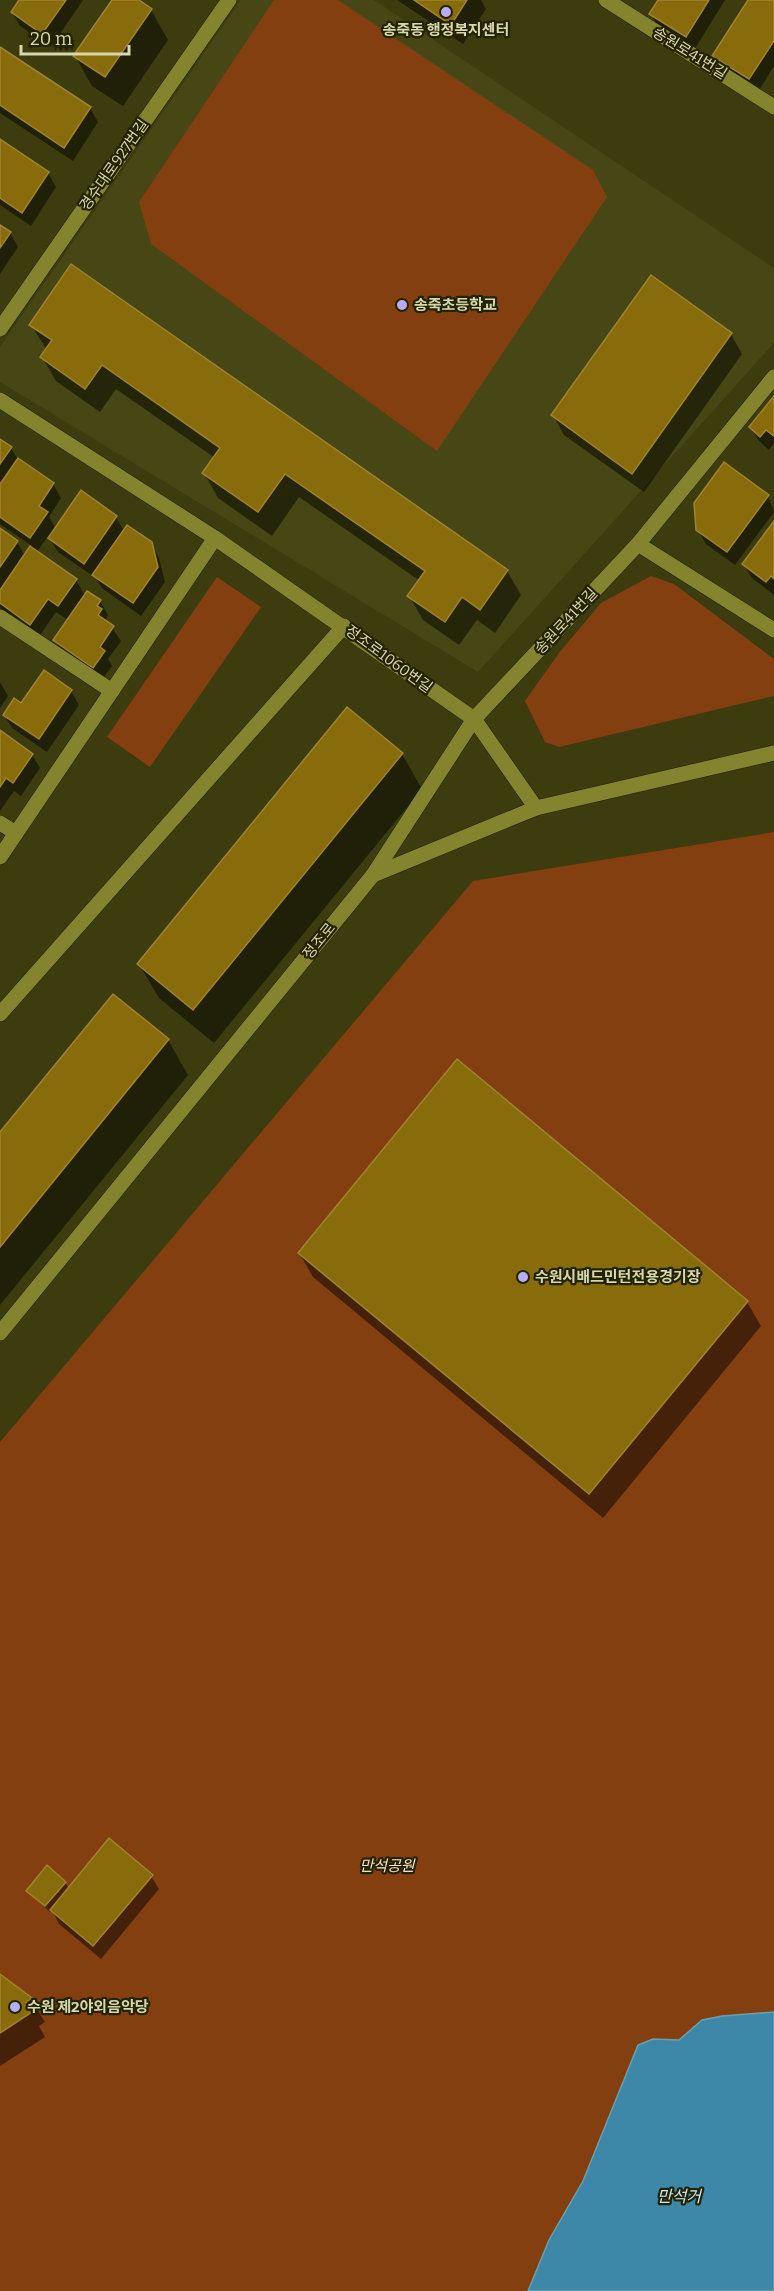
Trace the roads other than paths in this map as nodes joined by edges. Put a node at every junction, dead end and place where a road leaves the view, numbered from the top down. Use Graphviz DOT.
graph roads {
  1 [pos="229,0"];
  2 [pos="606,0"];
  3 [pos="774,107"];
  4 [pos="0,329"];
  5 [pos="774,377"];
  6 [pos="0,400"];
  7 [pos="215,538"];
  8 [pos="639,544"];
  9 [pos="0,617"];
  10 [pos="344,626"];
  11 [pos="774,630"];
  12 [pos="112,691"];
  13 [pos="474,719"];
  14 [pos="774,753"];
  15 [pos="536,808"];
  16 [pos="0,822"];
  17 [pos="16,833"];
  18 [pos="0,857"];
  19 [pos="373,875"];
  20 [pos="0,1014"];
  21 [pos="0,1334"];
  1 -- 4 [label="street, 경수대로927번길"];
  2 -- 3 [label="street, 송원로41번길"];
  5 -- 8 [label="street, 송원로41번길"];
  6 -- 7 [label="street, 정조로1060번길"];
  7 -- 10 [label="street, 정조로1060번길"];
  7 -- 12 [label="street"];
  8 -- 11 [label="street"];
  8 -- 13 [label="street, 송원로41번길"];
  9 -- 12 [label="street"];
  10 -- 13 [label="street, 정조로1060번길"];
  10 -- 20 [label="street"];
  12 -- 17 [label="street"];
  13 -- 15 [label="street, 정조로1060번길"];
  13 -- 19 [label="street, 송원로41번길"];
  14 -- 15 [label="street, 정조로"];
  15 -- 19 [label="street, 정조로"];
  16 -- 17 [label="street"];
  17 -- 18 [label="street"];
  19 -- 21 [label="street, 정조로"];
}
